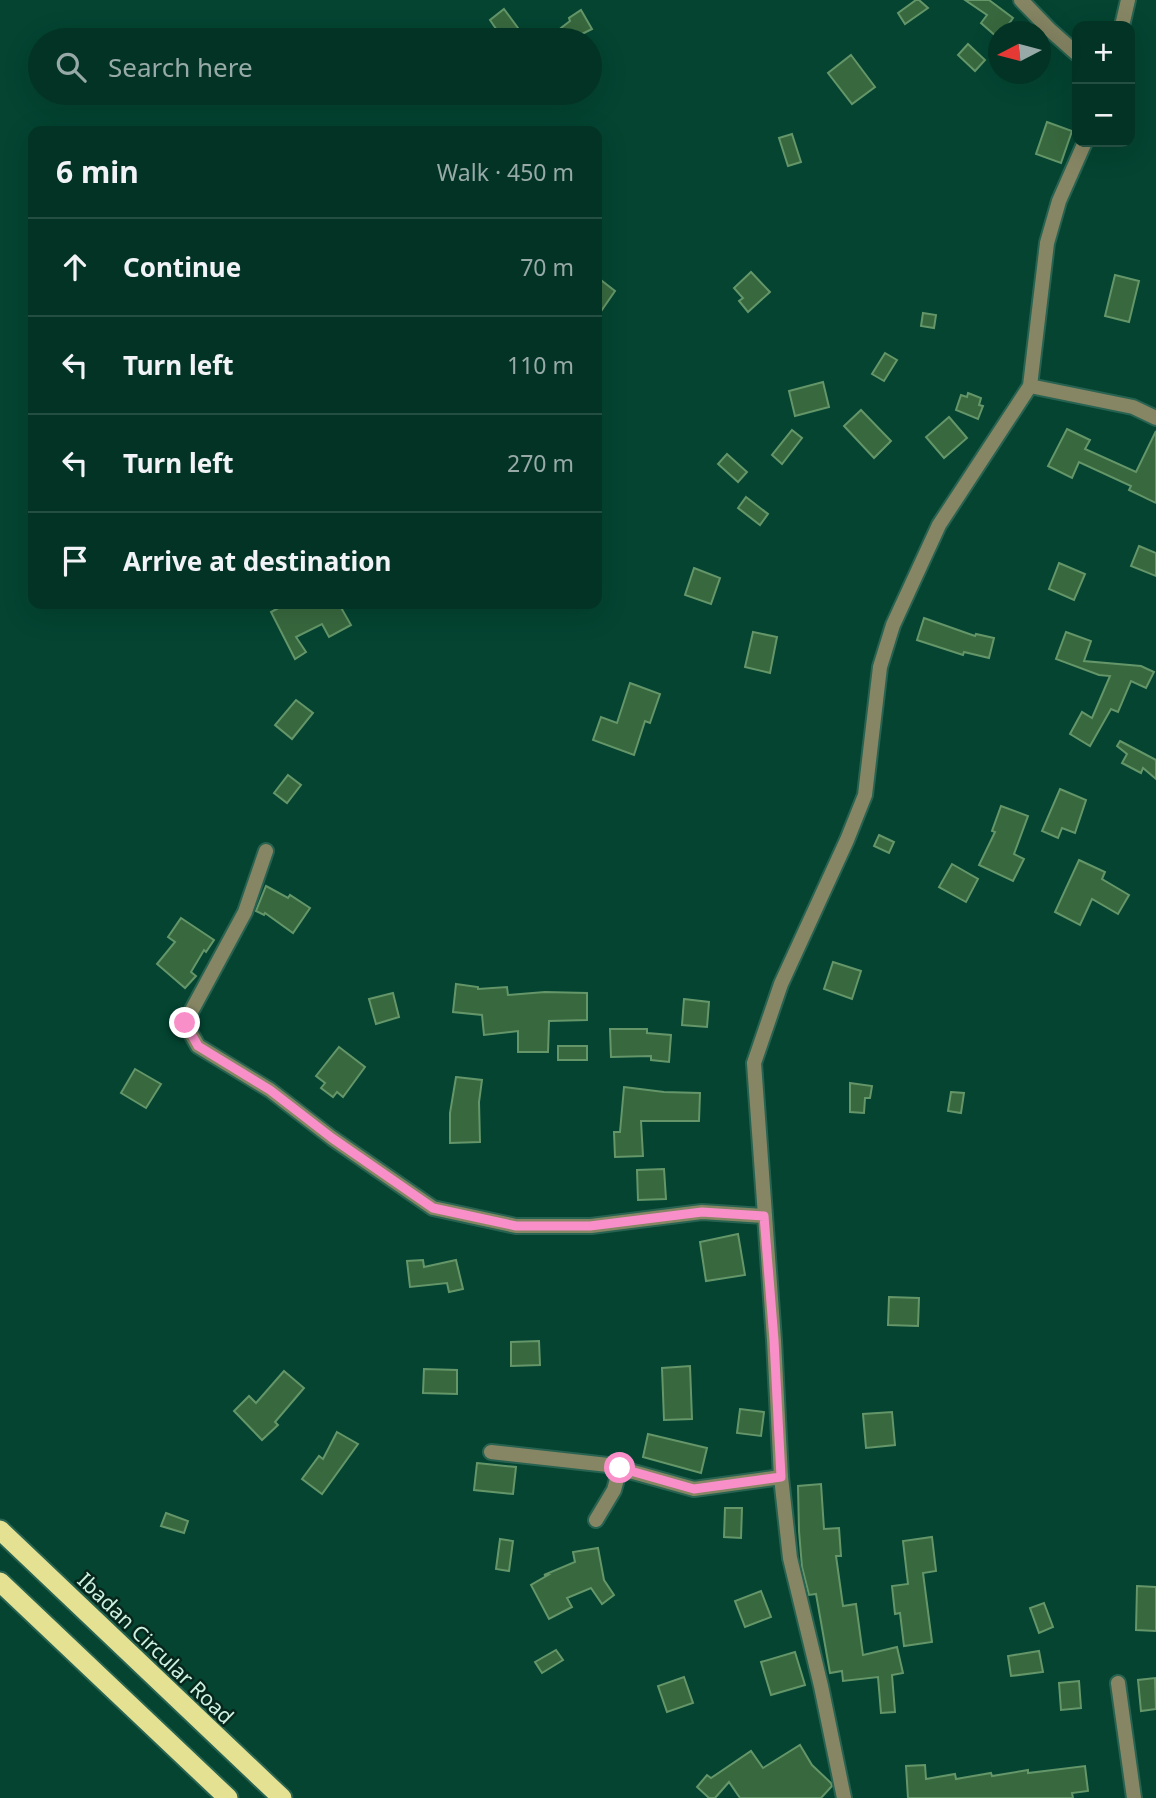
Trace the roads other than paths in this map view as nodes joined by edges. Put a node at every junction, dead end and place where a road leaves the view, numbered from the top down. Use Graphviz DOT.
graph roads {
  1 [pos="1021,0"];
  2 [pos="1128,0"];
  3 [pos="1123,21"];
  4 [pos="1072,49"];
  5 [pos="1083,147"];
  6 [pos="1030,386"];
  7 [pos="1156,418"];
  8 [pos="266,851"];
  9 [pos="764,1216"];
  10 [pos="491,1452"];
  11 [pos="620,1468"];
  12 [pos="781,1477"];
  13 [pos="596,1520"];
  14 [pos="0,1530"];
  15 [pos="0,1582"];
  16 [pos="1118,1683"];
  17 [pos="228,1798"];
  18 [pos="282,1798"];
  19 [pos="844,1798"];
  20 [pos="1134,1798"];
  1 -- 4 [label="street"];
  2 -- 3 [label="street"];
  5 -- 6 [label="street"];
  6 -- 7 [label="street"];
  6 -- 9 [label="street"];
  8 -- 9 [label="street"];
  9 -- 12 [label="street"];
  10 -- 11 [label="street"];
  11 -- 12 [label="street"];
  11 -- 13 [label="street"];
  12 -- 19 [label="street"];
  14 -- 18 [label="highway, Ibadan Circular Road"];
  15 -- 17 [label="highway"];
  16 -- 20 [label="street"];
}
